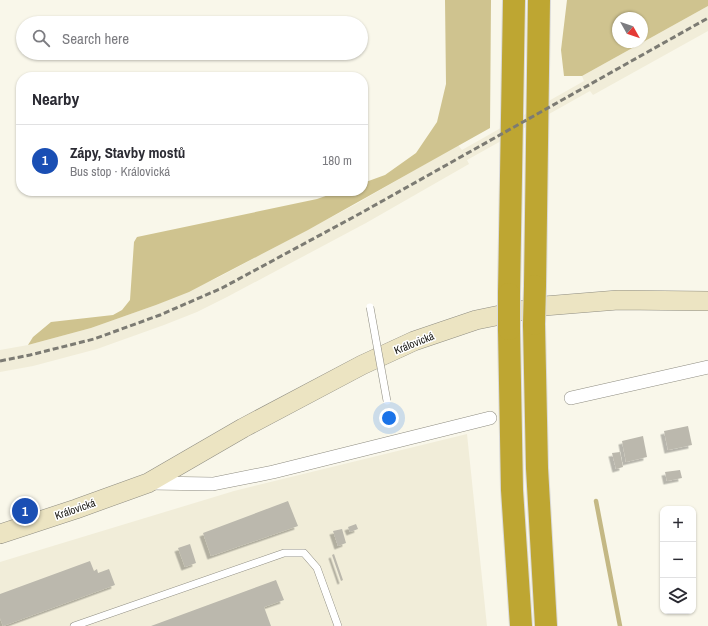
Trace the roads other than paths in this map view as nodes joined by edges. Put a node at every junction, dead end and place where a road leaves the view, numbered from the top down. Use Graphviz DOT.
graph roads {
  1 [pos="514,0"];
  2 [pos="539,0"];
  3 [pos="708,300"];
  4 [pos="370,307"];
  5 [pos="708,367"];
  6 [pos="571,398"];
  7 [pos="387,401"];
  8 [pos="490,418"];
  9 [pos="148,482"];
  10 [pos="0,534"];
  11 [pos="74,626"];
  12 [pos="338,626"];
  13 [pos="521,626"];
  14 [pos="546,626"];
  1 -- 13 [label="highway, bridge"];
  2 -- 14 [label="highway, bridge"];
  3 -- 9 [label="main road, Královická"];
  4 -- 7 [label="lane, bridge"];
  5 -- 6 [label="street"];
  8 -- 9 [label="street, Královická"];
  9 -- 10 [label="main road, Královická"];
  11 -- 12 [label="lane"];
}
